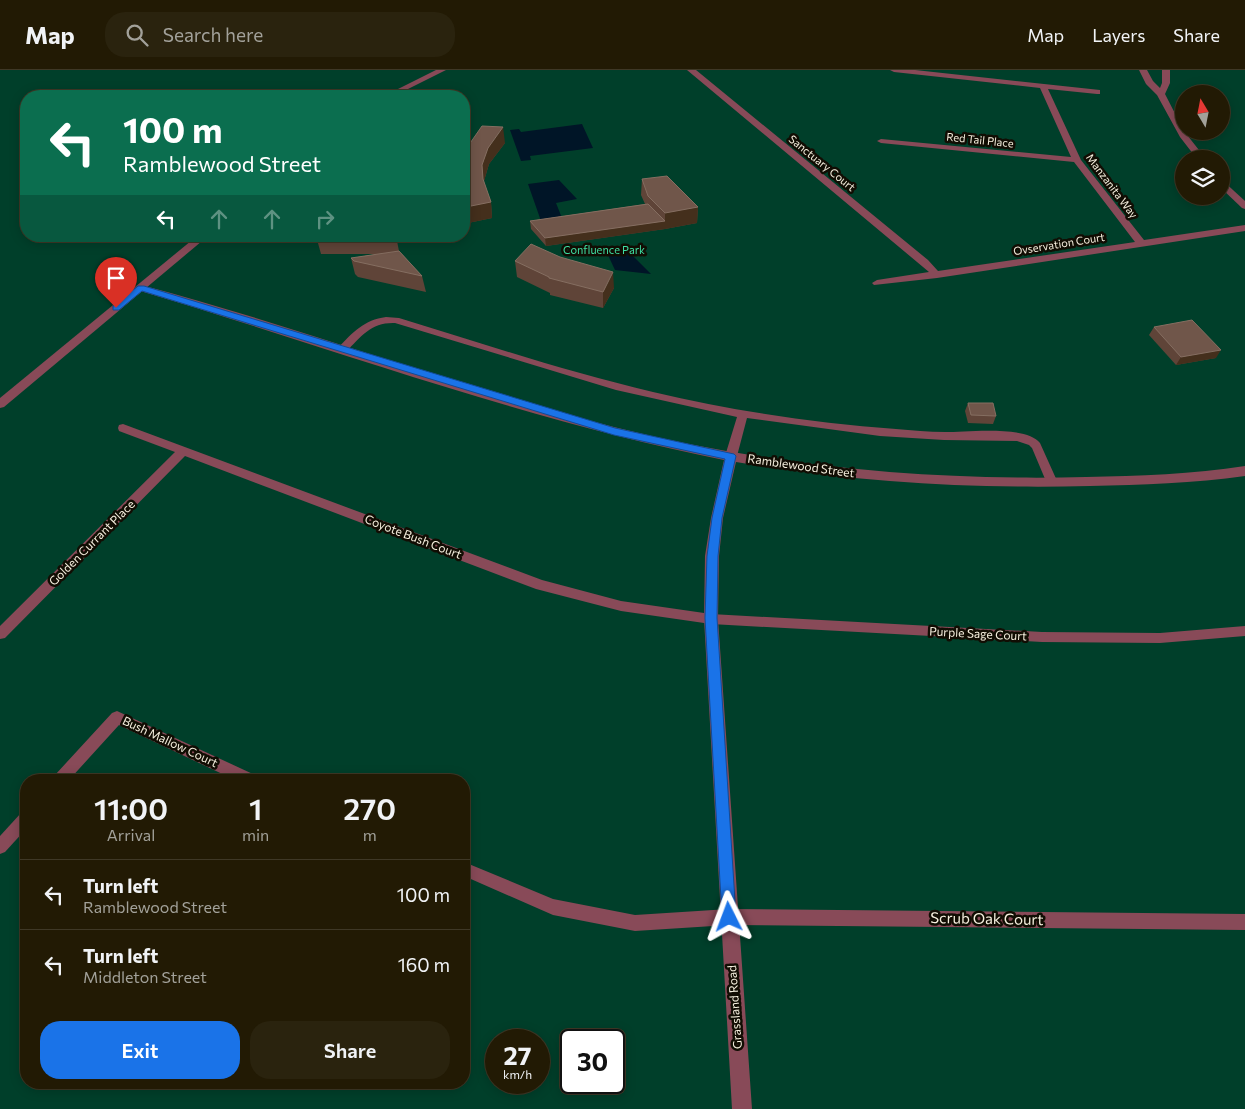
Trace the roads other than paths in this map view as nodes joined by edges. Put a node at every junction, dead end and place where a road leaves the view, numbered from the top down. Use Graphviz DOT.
graph roads {
  1 [pos="442,70"];
  2 [pos="691,70"];
  3 [pos="894,70"];
  4 [pos="1143,70"];
  5 [pos="1166,70"];
  6 [pos="1043,87"];
  7 [pos="400,90"];
  8 [pos="1097,92"];
  9 [pos="1160,94"];
  10 [pos="881,141"];
  11 [pos="1195,150"];
  12 [pos="1077,160"];
  13 [pos="1230,191"];
  14 [pos="1245,206"];
  15 [pos="1245,228"];
  16 [pos="196,242"];
  17 [pos="1141,243"];
  18 [pos="937,275"];
  19 [pos="877,284"];
  20 [pos="141,288"];
  21 [pos="342,350"];
  22 [pos="0,404"];
  23 [pos="743,414"];
  24 [pos="123,428"];
  25 [pos="184,451"];
  26 [pos="731,456"];
  27 [pos="1245,471"];
  28 [pos="1052,483"];
  29 [pos="711,618"];
  30 [pos="1245,631"];
  31 [pos="0,634"];
  32 [pos="65,774"];
  33 [pos="237,774"];
  34 [pos="20,825"];
  35 [pos="0,847"];
  36 [pos="470,872"];
  37 [pos="729,917"];
  38 [pos="1245,922"];
  39 [pos="742,1109"];
  1 -- 7 [label="street"];
  2 -- 18 [label="lane, Sanctuary Court"];
  3 -- 6 [label="lane"];
  4 -- 9 [label="street"];
  5 -- 9 [label="street"];
  6 -- 8 [label="lane"];
  6 -- 12 [label="lane, Manzanita Way"];
  9 -- 11 [label="street"];
  10 -- 12 [label="lane, Red Tail Place"];
  12 -- 17 [label="lane, Manzanita Way"];
  13 -- 14 [label="street"];
  15 -- 17 [label="lane, Ovservation Court"];
  16 -- 20 [label="street"];
  17 -- 18 [label="lane, Ovservation Court"];
  18 -- 19 [label="lane, Ovservation Court"];
  20 -- 21 [label="street, Ramblewood Street"];
  20 -- 22 [label="street"];
  21 -- 23 [label="lane"];
  21 -- 26 [label="street, Ramblewood Street"];
  23 -- 26 [label="lane"];
  23 -- 28 [label="lane"];
  24 -- 25 [label="lane, Coyote Bush Court"];
  25 -- 29 [label="lane, Coyote Bush Court"];
  25 -- 31 [label="lane, Golden Currant Place"];
  26 -- 28 [label="street, Ramblewood Street"];
  26 -- 29 [label="street, Grassland Road"];
  27 -- 28 [label="street, Ramblewood Street"];
  29 -- 30 [label="lane, Purple Sage Court"];
  29 -- 37 [label="street, Grassland Road"];
  32 -- 33 [label="lane, Bush Mallow Court"];
  34 -- 35 [label="lane"];
  36 -- 37 [label="lane"];
  37 -- 38 [label="lane, Scrub Oak Court"];
  37 -- 39 [label="street, Grassland Road"];
}
